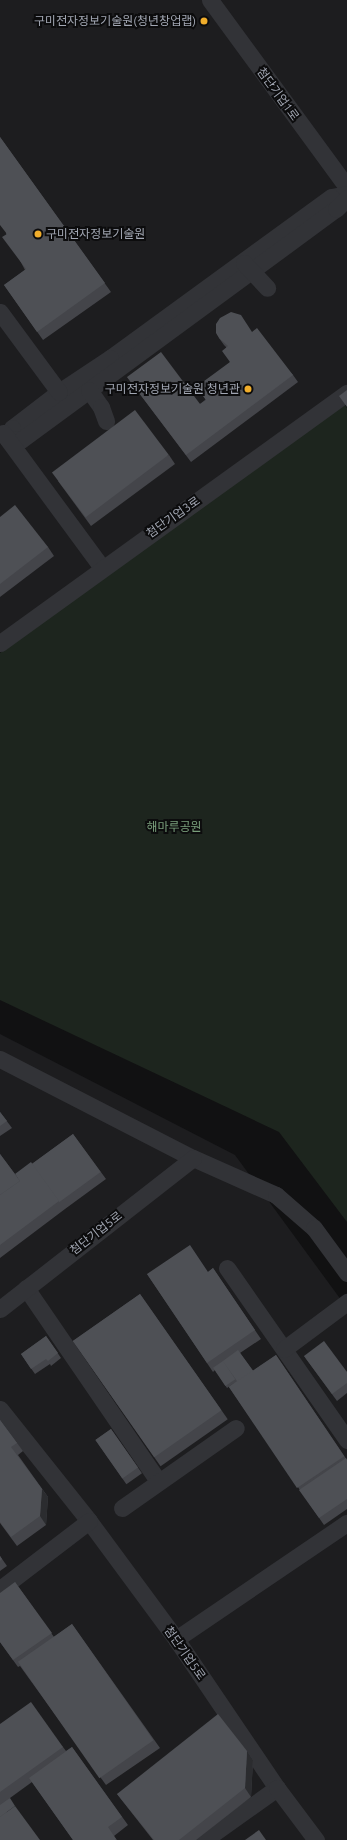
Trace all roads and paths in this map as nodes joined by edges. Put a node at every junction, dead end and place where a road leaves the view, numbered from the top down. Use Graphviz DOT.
graph roads {
  1 [pos="210,0"];
  2 [pos="347,187"];
  3 [pos="347,194"];
  4 [pos="347,198"];
  5 [pos="246,267"];
  6 [pos="266,288"];
  7 [pos="0,312"];
  8 [pos="89,390"];
  9 [pos="59,392"];
  10 [pos="347,393"];
  11 [pos="106,421"];
  12 [pos="4,439"];
  13 [pos="102,568"];
  14 [pos="0,642"];
  15 [pos="0,1059"];
  16 [pos="193,1158"];
  17 [pos="227,1268"];
  18 [pos="347,1273"];
  19 [pos="26,1288"];
  20 [pos="347,1302"];
  21 [pos="0,1309"];
  22 [pos="284,1349"];
  23 [pos="0,1409"];
  24 [pos="236,1428"];
  25 [pos="347,1440"];
  26 [pos="158,1481"];
  27 [pos="122,1508"];
  28 [pos="89,1521"];
  29 [pos="347,1523"];
  30 [pos="0,1589"];
  31 [pos="176,1639"];
  32 [pos="277,1788"];
  33 [pos="204,1840"];
  34 [pos="316,1840"];
  1 -- 2 [label="street, 첨단기업1로"];
  3 -- 5 [label="street"];
  4 -- 5 [label="street"];
  5 -- 6 [label="street"];
  5 -- 8 [label="street"];
  5 -- 9 [label="street"];
  7 -- 9 [label="street"];
  8 -- 11 [label="street"];
  8 -- 12 [label="street"];
  9 -- 12 [label="street"];
  10 -- 13 [label="street, 첨단기업3로"];
  12 -- 13 [label="street"];
  13 -- 14 [label="street, 첨단기업3로"];
  15 -- 16 [label="street"];
  16 -- 18 [label="street"];
  16 -- 19 [label="street, 첨단기업5로"];
  17 -- 22 [label="street"];
  19 -- 21 [label="street, 첨단기업5로"];
  19 -- 26 [label="street"];
  20 -- 22 [label="street"];
  22 -- 25 [label="street"];
  23 -- 28 [label="street, 첨단기업5로"];
  24 -- 26 [label="street"];
  26 -- 27 [label="street"];
  28 -- 30 [label="street"];
  28 -- 31 [label="street, 첨단기업5로"];
  29 -- 31 [label="street"];
  31 -- 32 [label="street, 첨단기업5로"];
  32 -- 33 [label="street"];
  32 -- 34 [label="street, 첨단기업5로"];
}
